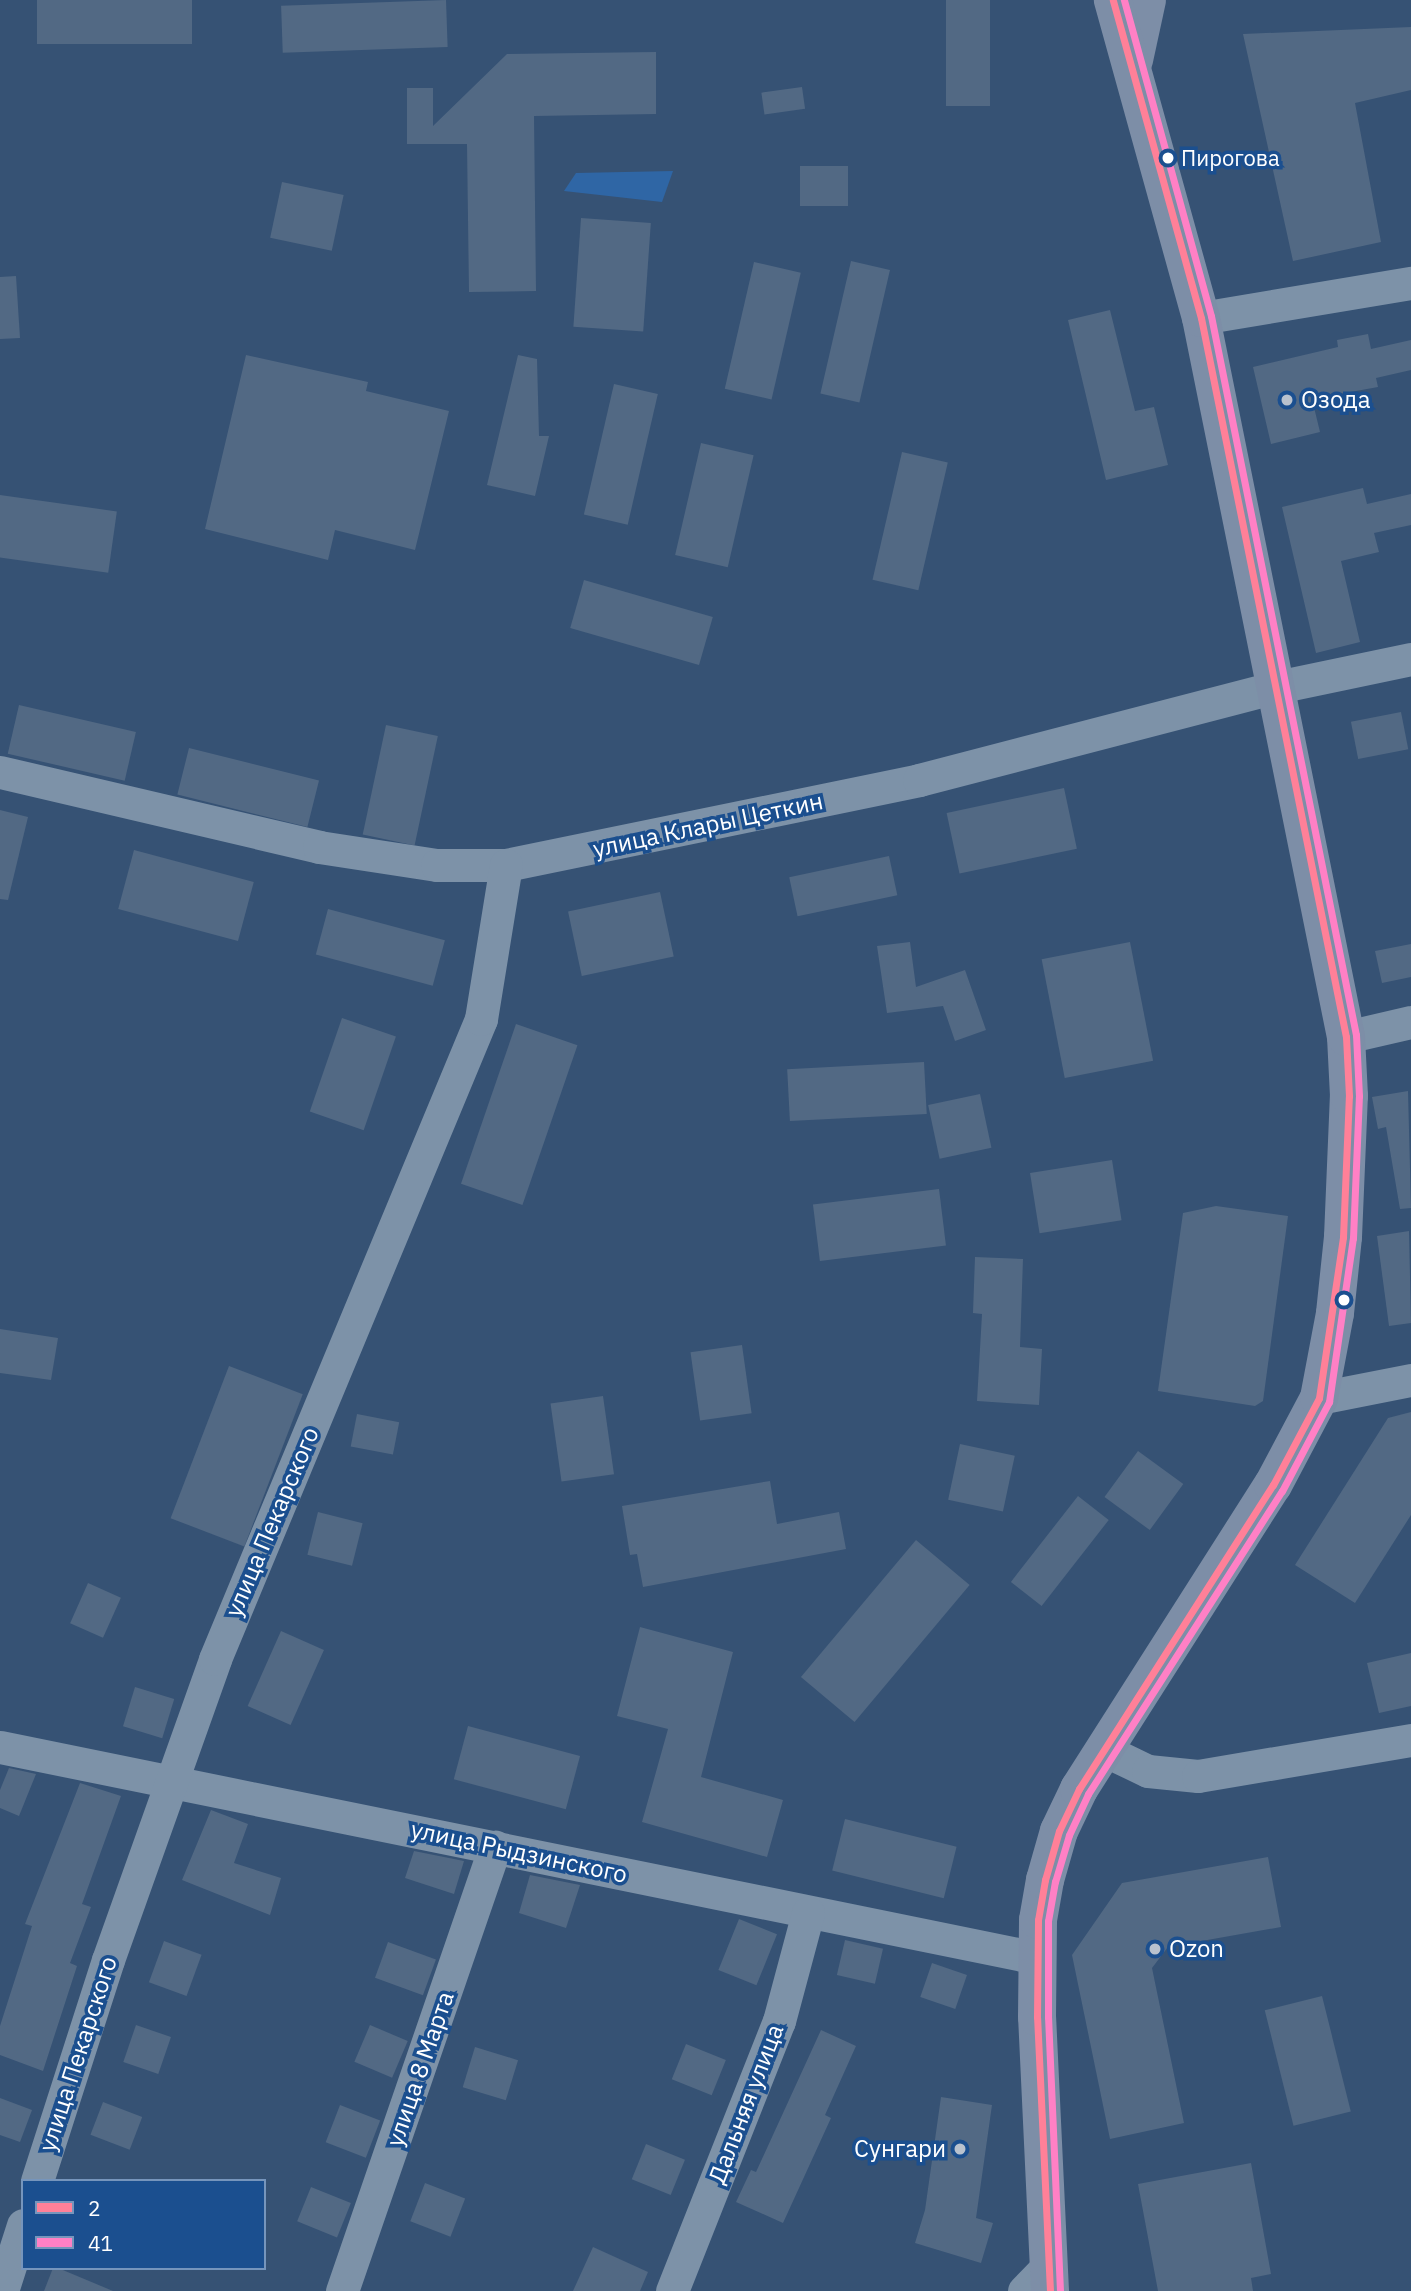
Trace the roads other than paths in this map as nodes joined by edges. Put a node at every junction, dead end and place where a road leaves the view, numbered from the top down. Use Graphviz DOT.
graph roads {
  1 [pos="1113,0"];
  2 [pos="1147,0"];
  3 [pos="1133,62"];
  4 [pos="1411,283"];
  5 [pos="1201,318"];
  6 [pos="1411,659"];
  7 [pos="1277,687"];
  8 [pos="0,772"];
  9 [pos="506,866"];
  10 [pos="1411,1022"];
  11 [pos="1346,1037"];
  12 [pos="1411,1380"];
  13 [pos="1319,1398"];
  14 [pos="1411,1740"];
  15 [pos="0,1747"];
  16 [pos="1102,1749"];
  17 [pos="173,1783"];
  18 [pos="495,1847"];
  19 [pos="808,1913"];
  20 [pos="1037,1958"];
  21 [pos="38,2179"];
  22 [pos="21,2231"];
  23 [pos="1041,2282"];
  24 [pos="2,2291"];
  25 [pos="342,2291"];
  26 [pos="672,2291"];
  1 -- 3 [label="main road"];
  2 -- 3 [label="main road"];
  3 -- 5 [label="main road"];
  4 -- 5 [label="street"];
  5 -- 7 [label="main road"];
  6 -- 7 [label="street, улица Клары Цеткин"];
  7 -- 9 [label="street, улица Клары Цеткин"];
  7 -- 11 [label="main road"];
  8 -- 9 [label="street, улица Клары Цеткин"];
  9 -- 17 [label="street, улица Пекарского"];
  10 -- 11 [label="street"];
  11 -- 13 [label="main road"];
  12 -- 13 [label="street"];
  13 -- 16 [label="main road"];
  14 -- 16 [label="street"];
  15 -- 17 [label="street, улица Рыдзинского"];
  16 -- 20 [label="main road"];
  17 -- 18 [label="street, улица Рыдзинского"];
  17 -- 21 [label="street, улица Пекарского"];
  18 -- 19 [label="street, улица Рыдзинского"];
  18 -- 25 [label="street, улица 8 Марта"];
  19 -- 20 [label="street, улица Рыдзинского"];
  19 -- 26 [label="street, Дальняя улица"];
  20 -- 23 [label="main road"];
  22 -- 24 [label="street"];
}
